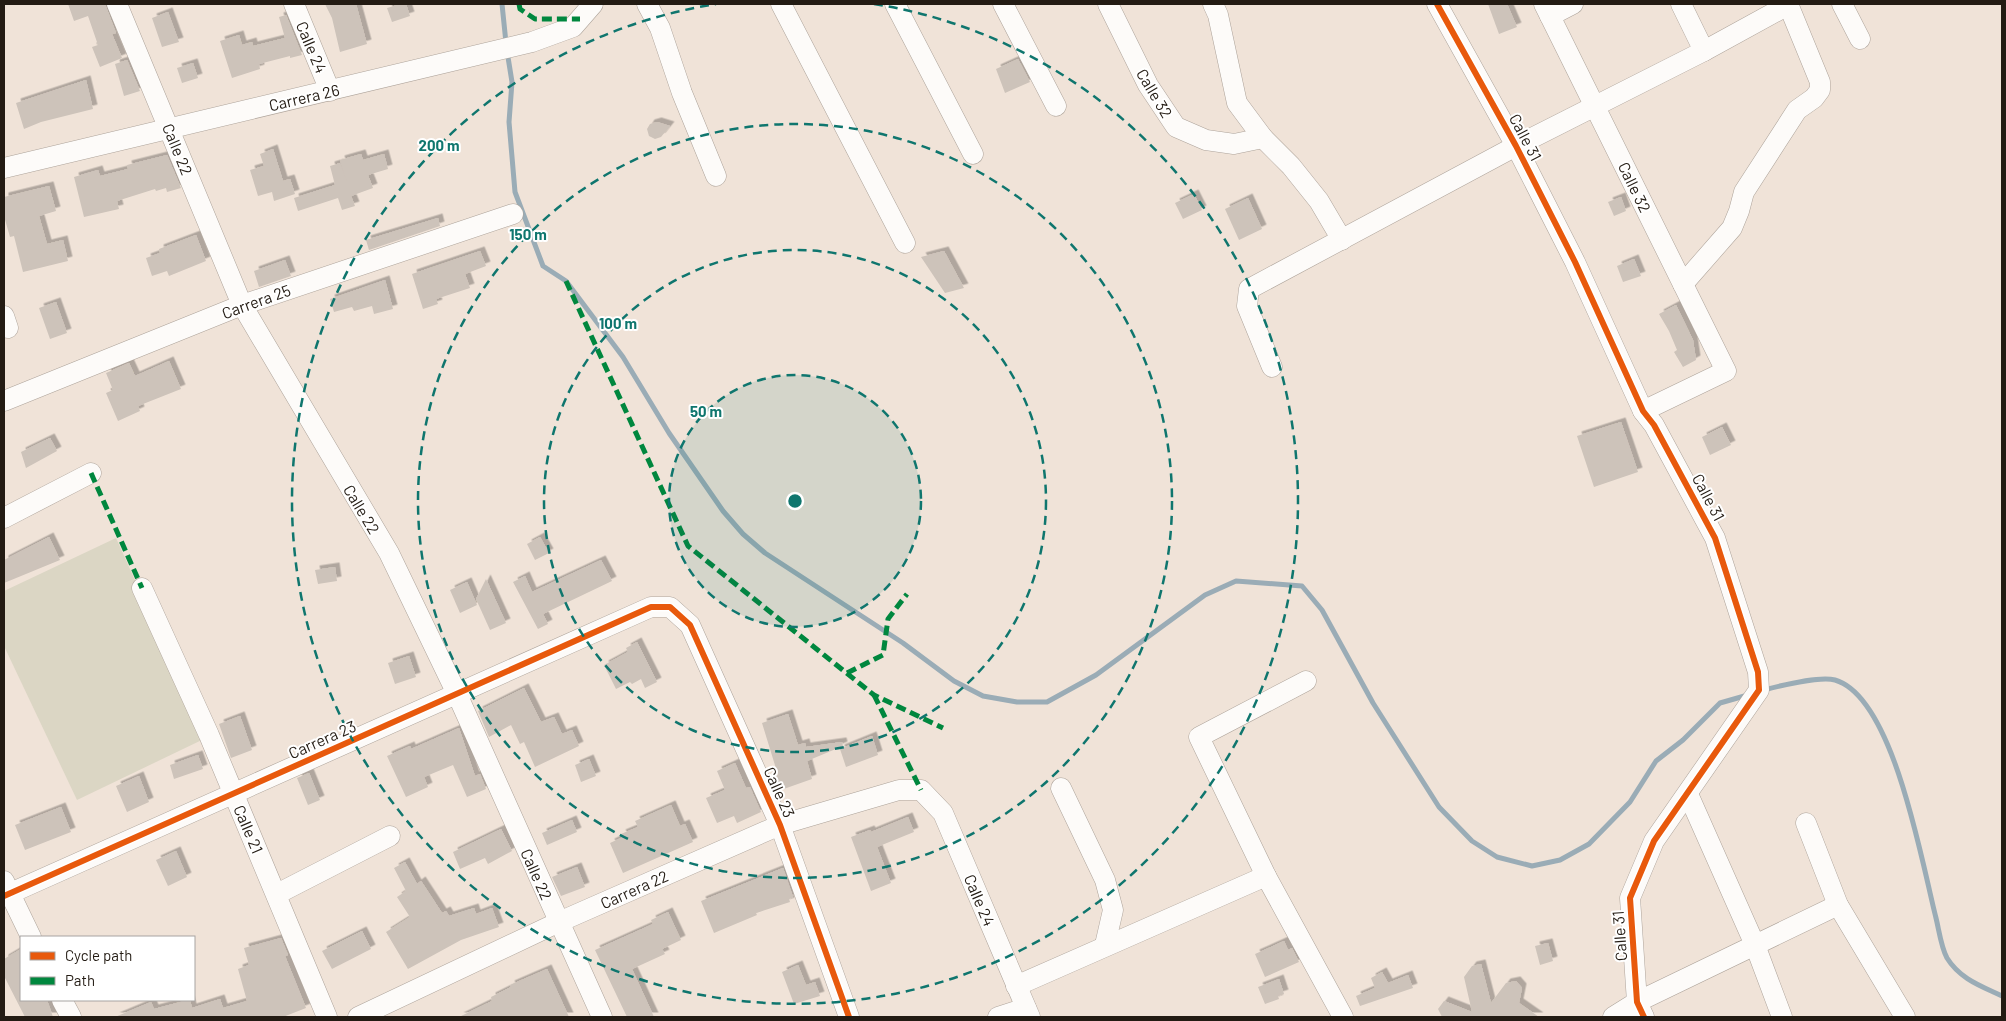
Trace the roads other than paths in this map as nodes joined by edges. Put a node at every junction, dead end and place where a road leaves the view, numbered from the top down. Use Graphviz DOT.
graph roads {
  1 [pos="117,4"];
  2 [pos="294,4"];
  3 [pos="593,4"];
  4 [pos="647,4"];
  5 [pos="781,4"];
  6 [pos="895,4"];
  7 [pos="1003,4"];
  8 [pos="1108,4"];
  9 [pos="1437,4"];
  10 [pos="1573,4"];
  11 [pos="1681,4"];
  12 [pos="1788,4"];
  13 [pos="1842,4"];
  14 [pos="1216,9"];
  15 [pos="1547,10"];
  16 [pos="1860,39"];
  17 [pos="1704,51"];
  18 [pos="330,91"];
  19 [pos="1056,106"];
  20 [pos="1595,106"];
  21 [pos="169,127"];
  22 [pos="1263,138"];
  23 [pos="1516,146"];
  24 [pos="973,154"];
  25 [pos="4,168"];
  26 [pos="716,176"];
  27 [pos="513,214"];
  28 [pos="1342,240"];
  29 [pos="905,243"];
  30 [pos="1683,284"];
  31 [pos="242,305"];
  32 [pos="1272,368"];
  33 [pos="4,401"];
  34 [pos="1644,411"];
  35 [pos="91,473"];
  36 [pos="4,518"];
  37 [pos="142,588"];
  38 [pos="651,607"];
  39 [pos="1306,682"];
  40 [pos="457,694"];
  41 [pos="1061,788"];
  42 [pos="921,790"];
  43 [pos="234,793"];
  44 [pos="1688,794"];
  45 [pos="1806,823"];
  46 [pos="780,825"];
  47 [pos="390,836"];
  48 [pos="1266,876"];
  49 [pos="6,890"];
  50 [pos="277,894"];
  51 [pos="1838,905"];
  52 [pos="559,922"];
  53 [pos="30,936"];
  54 [pos="1105,945"];
  55 [pos="1755,945"];
  56 [pos="1016,986"];
  57 [pos="63,1001"];
  58 [pos="1641,1010"];
  59 [pos="1028,1013"];
  60 [pos="71,1017"];
  61 [pos="327,1017"];
  62 [pos="358,1017"];
  63 [pos="602,1017"];
  64 [pos="849,1017"];
  65 [pos="998,1017"];
  66 [pos="1343,1017"];
  67 [pos="1613,1017"];
  68 [pos="1782,1017"];
  69 [pos="1905,1017"];
  1 -- 21 [label="street, Calle 22"];
  2 -- 18 [label="street, Calle 24"];
  3 -- 18 [label="street, Carrera 26"];
  4 -- 26 [label="street"];
  5 -- 29 [label="street"];
  6 -- 24 [label="street"];
  7 -- 19 [label="street"];
  8 -- 22 [label="street, Calle 32"];
  9 -- 23 [label="street, Calle 31"];
  10 -- 15 [label="street"];
  11 -- 17 [label="street"];
  12 -- 17 [label="street"];
  12 -- 30 [label="street"];
  13 -- 16 [label="street"];
  14 -- 22 [label="street"];
  15 -- 20 [label="street, Calle 32"];
  17 -- 20 [label="street"];
  18 -- 21 [label="street, Carrera 26"];
  20 -- 23 [label="street"];
  20 -- 30 [label="street, Calle 32"];
  21 -- 25 [label="street, Carrera 26"];
  21 -- 31 [label="street, Calle 22"];
  22 -- 28 [label="street"];
  23 -- 28 [label="street"];
  23 -- 34 [label="street, Calle 31"];
  27 -- 31 [label="street, Carrera 25"];
  28 -- 32 [label="street"];
  30 -- 34 [label="street, Calle 32"];
  31 -- 33 [label="street, Carrera 25"];
  31 -- 40 [label="street, Calle 22"];
  34 -- 44 [label="street, Calle 31"];
  35 -- 36 [label="street"];
  37 -- 43 [label="street, Calle 21"];
  38 -- 40 [label="street, Carrera 23"];
  38 -- 46 [label="street, Calle 23"];
  39 -- 48 [label="street"];
  40 -- 43 [label="street, Carrera 23"];
  40 -- 52 [label="street, Calle 22"];
  41 -- 54 [label="street"];
  42 -- 46 [label="street, Carrera 22"];
  42 -- 56 [label="street, Calle 24"];
  43 -- 49 [label="street, Carrera 23"];
  43 -- 50 [label="street, Calle 21"];
  44 -- 55 [label="street"];
  44 -- 58 [label="street, Calle 31"];
  45 -- 51 [label="street"];
  46 -- 52 [label="street, Carrera 22"];
  46 -- 64 [label="street, Calle 23"];
  47 -- 50 [label="street"];
  48 -- 54 [label="street"];
  48 -- 66 [label="street"];
  49 -- 53 [label="street"];
  50 -- 61 [label="street, Calle 21"];
  51 -- 55 [label="street"];
  51 -- 69 [label="street"];
  52 -- 62 [label="street, Carrera 22"];
  52 -- 63 [label="street, Calle 22"];
  54 -- 56 [label="street"];
  55 -- 58 [label="street"];
  55 -- 68 [label="street"];
  56 -- 59 [label="street, Calle 24"];
  57 -- 60 [label="street"];
  58 -- 67 [label="street"];
  59 -- 65 [label="street"];
}
